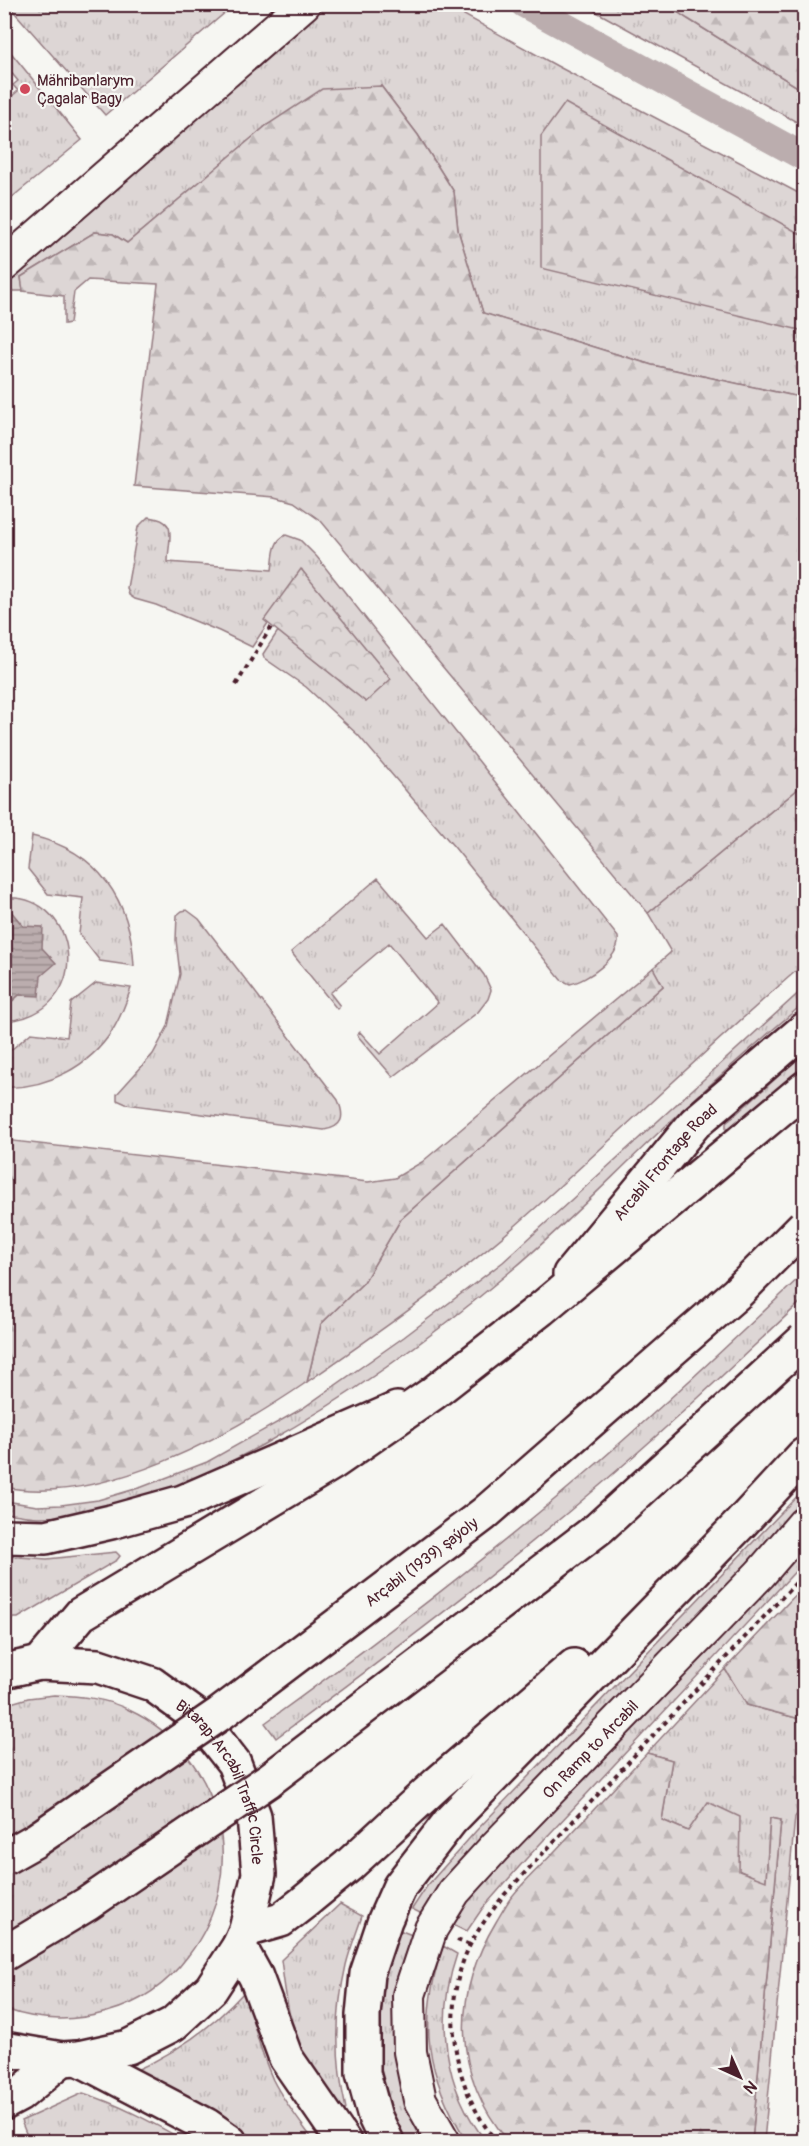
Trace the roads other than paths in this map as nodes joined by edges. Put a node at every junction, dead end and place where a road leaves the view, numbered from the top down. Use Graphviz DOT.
graph roads {
  1 [pos="304,4"];
  2 [pos="4,265"];
  3 [pos="804,1030"];
  4 [pos="804,1089"];
  5 [pos="804,1226"];
  6 [pos="541,1309"];
  7 [pos="804,1340"];
  8 [pos="432,1394"];
  9 [pos="804,1455"];
  10 [pos="741,1523"];
  11 [pos="804,1523"];
  12 [pos="4,1536"];
  13 [pos="16,1667"];
  14 [pos="4,1858"];
  15 [pos="243,1938"];
  16 [pos="4,1954"];
  17 [pos="4,2049"];
  18 [pos="70,2058"];
  19 [pos="4,2103"];
  20 [pos="230,2142"];
  21 [pos="344,2142"];
  22 [pos="387,2142"];
  23 [pos="444,2142"];
  1 -- 2 [label="street"];
  3 -- 6 [label="main road, Arcabil Frontage Road"];
  4 -- 6 [label="main road"];
  5 -- 14 [label="main road, Arçabil (1939) şaýoly, bridge"];
  6 -- 8 [label="main road"];
  7 -- 16 [label="main road, bridge"];
  8 -- 12 [label="main road"];
  8 -- 13 [label="main road"];
  9 -- 10 [label="main road"];
  10 -- 15 [label="main road"];
  10 -- 22 [label="main road"];
  11 -- 23 [label="street, On Ramp to Arcabil"];
  13 -- 15 [label="main road, Bitarap-Arcabil Traffic Circle"];
  15 -- 18 [label="main road, Bitarap-Arcabil Traffic Circle"];
  15 -- 21 [label="main road"];
  17 -- 18 [label="main road, Bitarap-Arcabil Traffic Circle"];
  18 -- 19 [label="main road"];
  18 -- 20 [label="main road"];
}
